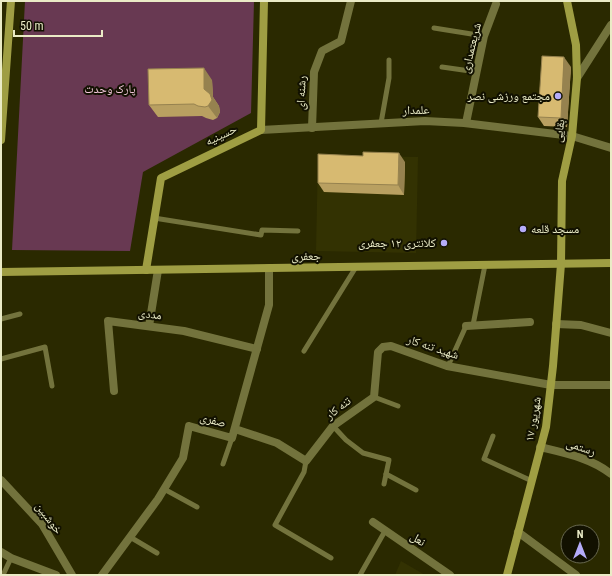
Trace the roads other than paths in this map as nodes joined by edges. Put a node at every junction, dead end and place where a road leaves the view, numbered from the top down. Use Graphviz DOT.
graph roads {
  1 [pos="11,1"];
  2 [pos="264,1"];
  3 [pos="351,1"];
  4 [pos="567,1"];
  5 [pos="496,4"];
  6 [pos="611,25"];
  7 [pos="434,28"];
  8 [pos="484,36"];
  9 [pos="389,60"];
  10 [pos="442,67"];
  11 [pos="477,72"];
  12 [pos="577,78"];
  13 [pos="381,123"];
  14 [pos="466,123"];
  15 [pos="312,128"];
  16 [pos="261,130"];
  17 [pos="572,136"];
  18 [pos="1,140"];
  19 [pos="611,148"];
  20 [pos="154,218"];
  21 [pos="298,231"];
  22 [pos="611,263"];
  23 [pos="561,264"];
  24 [pos="485,265"];
  25 [pos="356,267"];
  26 [pos="269,268"];
  27 [pos="146,270"];
  28 [pos="158,270"];
  29 [pos="1,272"];
  30 [pos="20,314"];
  31 [pos="1,319"];
  32 [pos="530,322"];
  33 [pos="556,324"];
  34 [pos="469,325"];
  35 [pos="149,326"];
  36 [pos="611,333"];
  37 [pos="257,349"];
  38 [pos="304,351"];
  39 [pos="1,359"];
  40 [pos="448,366"];
  41 [pos="551,385"];
  42 [pos="611,385"];
  43 [pos="52,386"];
  44 [pos="114,391"];
  45 [pos="374,397"];
  46 [pos="398,406"];
  47 [pos="332,426"];
  48 [pos="235,429"];
  49 [pos="493,436"];
  50 [pos="232,438"];
  51 [pos="540,447"];
  52 [pos="306,461"];
  53 [pos="223,464"];
  54 [pos="386,474"];
  55 [pos="611,474"];
  56 [pos="1,480"];
  57 [pos="532,481"];
  58 [pos="384,484"];
  59 [pos="164,489"];
  60 [pos="416,490"];
  61 [pos="197,507"];
  62 [pos="373,522"];
  63 [pos="385,531"];
  64 [pos="518,532"];
  65 [pos="130,536"];
  66 [pos="1,552"];
  67 [pos="157,553"];
  68 [pos="11,558"];
  69 [pos="331,558"];
  70 [pos="52,574"];
  71 [pos="104,574"];
  72 [pos="3,575"];
  73 [pos="72,575"];
  74 [pos="360,575"];
  75 [pos="450,575"];
  76 [pos="507,575"];
  77 [pos="576,575"];
  1 -- 18 [label="street"];
  2 -- 16 [label="street"];
  3 -- 15 [label="street, رشنه ای"];
  4 -- 12 [label="street, بقایی"];
  5 -- 8 [label="street, شریعتمداری"];
  6 -- 12 [label="street"];
  7 -- 8 [label="lane"];
  8 -- 11 [label="street, شریعتمداری"];
  9 -- 13 [label="lane"];
  10 -- 11 [label="lane"];
  11 -- 14 [label="street, شریعتمداری"];
  12 -- 17 [label="street, بقایی"];
  13 -- 14 [label="street, علمدار"];
  13 -- 15 [label="street, علمدار"];
  14 -- 17 [label="street, علمدار"];
  15 -- 16 [label="street, علمدار"];
  16 -- 20 [label="street, حسینیه"];
  17 -- 19 [label="street, علمدار"];
  17 -- 23 [label="street, بقایی"];
  20 -- 21 [label="lane"];
  20 -- 27 [label="street, حسینیه"];
  22 -- 23 [label="street, جعفری"];
  23 -- 24 [label="street, جعفری"];
  23 -- 33 [label="street, ۱۷ شهریور"];
  24 -- 25 [label="street, جعفری"];
  24 -- 34 [label="lane"];
  25 -- 26 [label="street, جعفری"];
  25 -- 38 [label="lane"];
  26 -- 28 [label="street, جعفری"];
  26 -- 37 [label="street, صفری"];
  27 -- 28 [label="street, جعفری"];
  27 -- 29 [label="street, جعفری"];
  28 -- 35 [label="street"];
  30 -- 31 [label="lane"];
  32 -- 34 [label="street"];
  33 -- 36 [label="street"];
  33 -- 41 [label="street, ۱۷ شهریور"];
  34 -- 40 [label="lane"];
  35 -- 37 [label="street, مددی"];
  35 -- 44 [label="street, مددی"];
  37 -- 48 [label="street, صفری"];
  39 -- 43 [label="lane"];
  40 -- 41 [label="street, شهید تنه کار"];
  40 -- 45 [label="street, شهید تنه کار"];
  41 -- 42 [label="street, شهید تنه کار"];
  41 -- 51 [label="street, ۱۷ شهریور"];
  45 -- 46 [label="lane"];
  45 -- 47 [label="street, تنه کار"];
  47 -- 52 [label="street, تنه کار"];
  47 -- 54 [label="lane"];
  48 -- 50 [label="street, صفری"];
  48 -- 52 [label="street"];
  49 -- 57 [label="lane"];
  50 -- 53 [label="lane"];
  50 -- 59 [label="street, صفری"];
  51 -- 55 [label="street, رستمی"];
  51 -- 57 [label="street, ۱۷ شهریور"];
  52 -- 69 [label="lane"];
  54 -- 58 [label="lane"];
  54 -- 60 [label="lane"];
  56 -- 73 [label="street, خوشبین"];
  57 -- 64 [label="street, ۱۷ شهریور"];
  59 -- 61 [label="lane"];
  59 -- 65 [label="street, صفری"];
  62 -- 63 [label="street, نعل"];
  63 -- 74 [label="lane"];
  63 -- 75 [label="street, نعل"];
  64 -- 76 [label="street, ۱۷ شهریور"];
  64 -- 77 [label="street"];
  65 -- 67 [label="lane"];
  65 -- 71 [label="street, صفری"];
  66 -- 68 [label="street"];
  68 -- 70 [label="street"];
  68 -- 72 [label="lane"];
}
